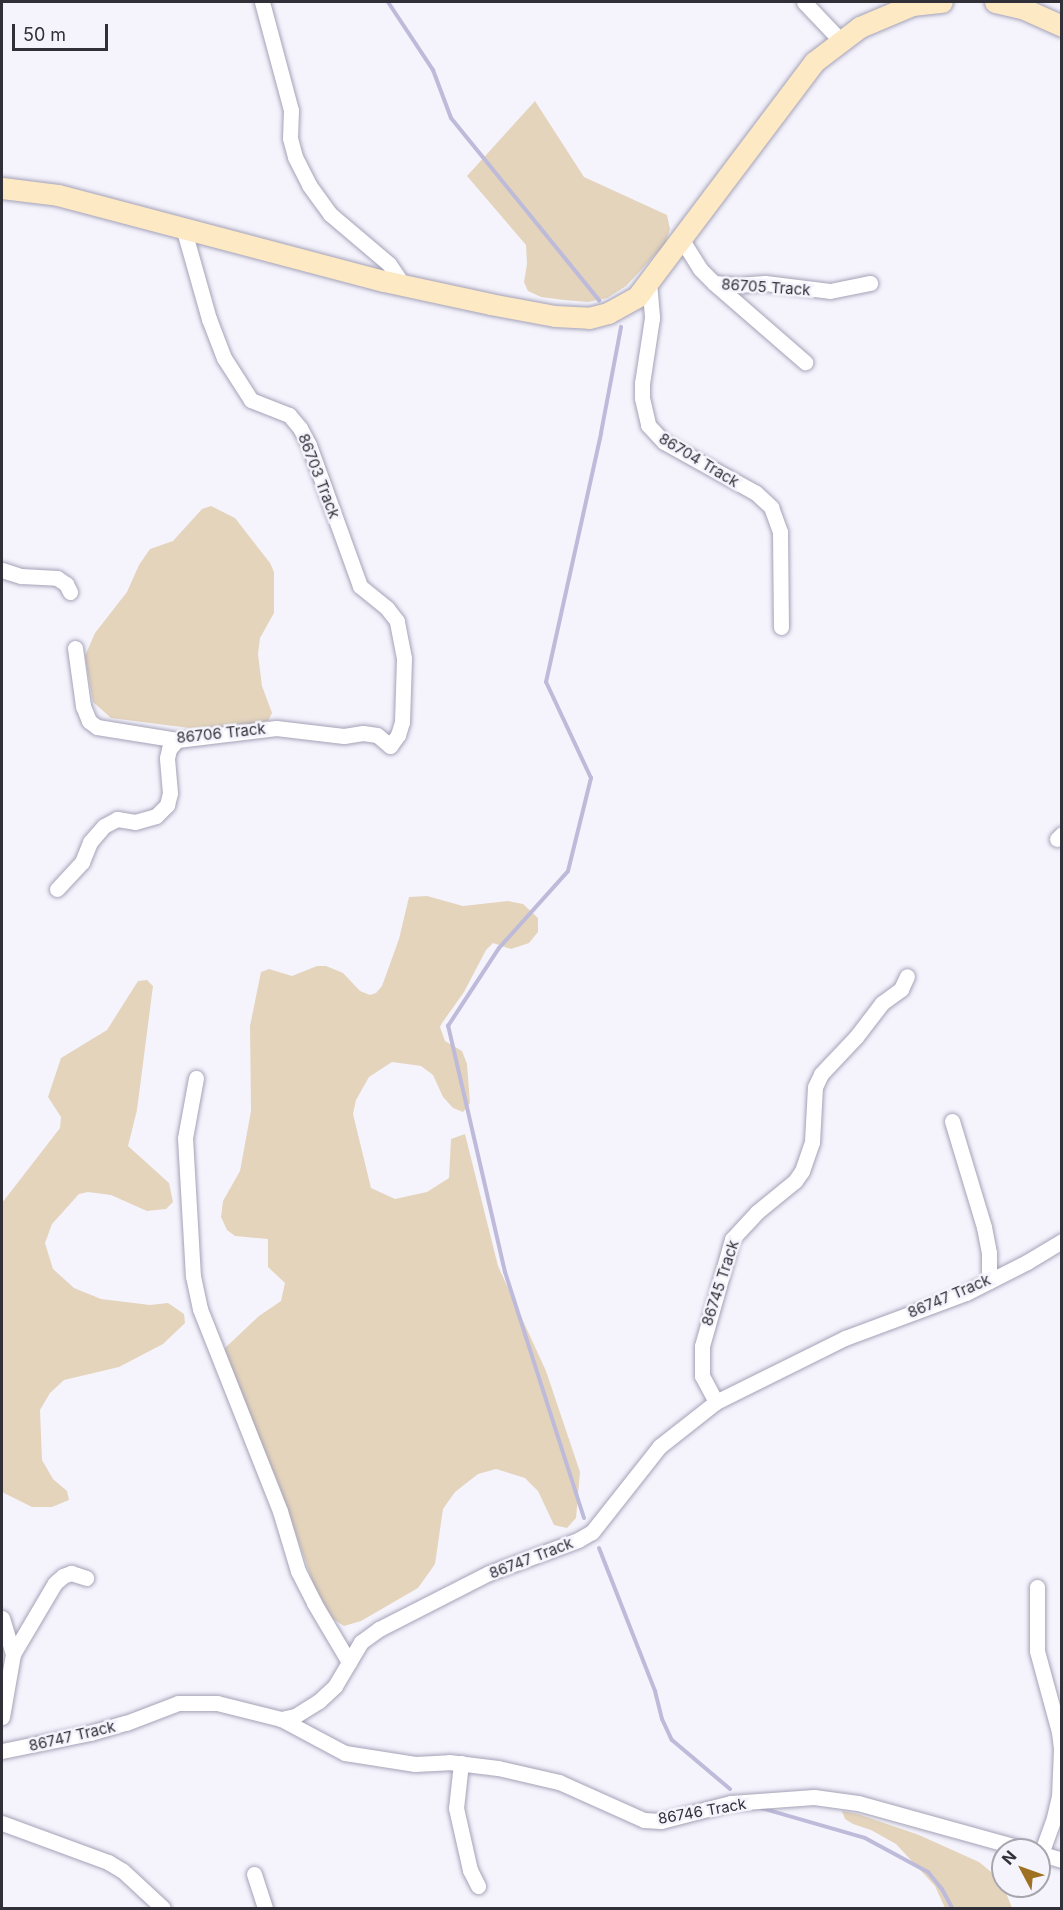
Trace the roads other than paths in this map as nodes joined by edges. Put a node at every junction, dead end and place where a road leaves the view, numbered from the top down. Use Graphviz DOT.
graph roads {
  1 [pos="262,2"];
  2 [pos="804,2"];
  3 [pos="942,2"];
  4 [pos="995,2"];
  5 [pos="1062,26"];
  6 [pos="841,41"];
  7 [pos="2,188"];
  8 [pos="183,227"];
  9 [pos="682,240"];
  10 [pos="649,282"];
  11 [pos="714,283"];
  12 [pos="870,283"];
  13 [pos="402,285"];
  14 [pos="805,362"];
  15 [pos="2,570"];
  16 [pos="70,592"];
  17 [pos="781,627"];
  18 [pos="75,648"];
  19 [pos="177,740"];
  20 [pos="390,746"];
  21 [pos="57,889"];
  22 [pos="907,976"];
  23 [pos="196,1078"];
  24 [pos="952,1121"];
  25 [pos="1062,1241"];
  26 [pos="989,1281"];
  27 [pos="716,1402"];
  28 [pos="86,1578"];
  29 [pos="1037,1587"];
  30 [pos="2,1618"];
  31 [pos="13,1654"];
  32 [pos="349,1662"];
  33 [pos="2,1717"];
  34 [pos="281,1719"];
  35 [pos="2,1751"];
  36 [pos="461,1763"];
  37 [pos="2,1823"];
  38 [pos="1043,1838"];
  39 [pos="991,1840"];
  40 [pos="254,1874"];
  41 [pos="478,1886"];
  42 [pos="261,1907"];
  43 [pos="163,1908"];
  1 -- 13 [label="street"];
  2 -- 6 [label="street"];
  3 -- 6 [label="street"];
  4 -- 5 [label="street"];
  6 -- 9 [label="street"];
  7 -- 8 [label="street"];
  8 -- 13 [label="street"];
  8 -- 20 [label="street, 86703 Track"];
  9 -- 10 [label="street"];
  9 -- 11 [label="street, 86705 Track"];
  10 -- 13 [label="street"];
  10 -- 17 [label="street, 86704 Track"];
  11 -- 12 [label="street, 86705 Track"];
  11 -- 14 [label="street"];
  15 -- 16 [label="street"];
  18 -- 19 [label="street, 86706 Track"];
  19 -- 20 [label="street, 86706 Track"];
  19 -- 21 [label="street"];
  22 -- 27 [label="street, 86745 Track"];
  23 -- 32 [label="street"];
  24 -- 26 [label="street"];
  25 -- 26 [label="street, 86747 Track"];
  26 -- 27 [label="street, 86747 Track"];
  27 -- 32 [label="street, 86747 Track"];
  28 -- 31 [label="street"];
  29 -- 38 [label="street"];
  30 -- 31 [label="street"];
  31 -- 33 [label="street"];
  32 -- 34 [label="street, 86747 Track"];
  34 -- 35 [label="street, 86747 Track"];
  34 -- 36 [label="street, 86746 Track"];
  36 -- 39 [label="street, 86746 Track"];
  36 -- 41 [label="street"];
  37 -- 43 [label="street"];
  40 -- 42 [label="street"];
}
